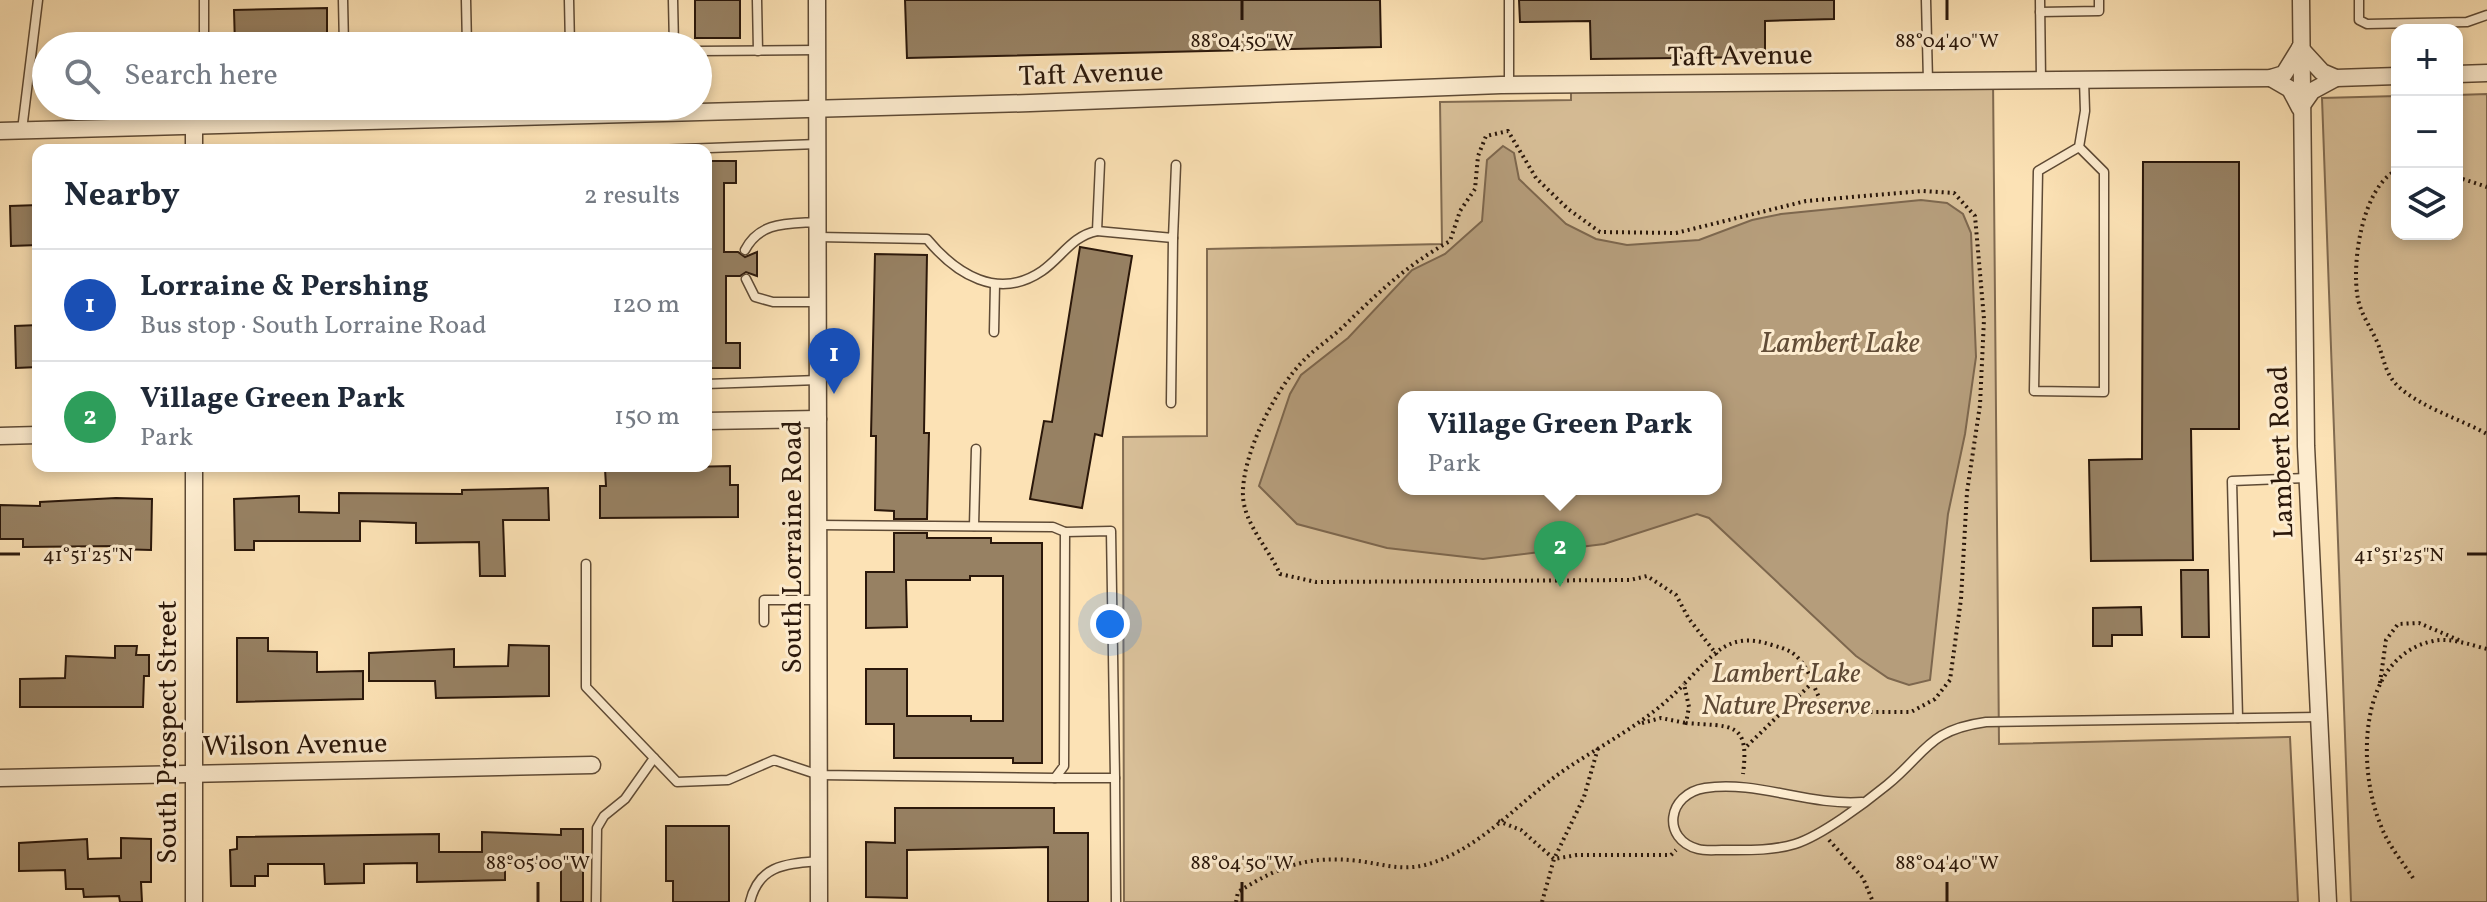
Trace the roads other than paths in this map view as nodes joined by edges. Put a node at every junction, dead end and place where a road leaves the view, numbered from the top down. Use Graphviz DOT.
graph roads {
  1 [pos="38,0"];
  2 [pos="204,0"];
  3 [pos="343,0"];
  4 [pos="466,0"];
  5 [pos="569,0"];
  6 [pos="673,0"];
  7 [pos="757,0"];
  8 [pos="817,0"];
  9 [pos="1509,0"];
  10 [pos="1926,0"];
  11 [pos="2040,0"];
  12 [pos="2099,0"];
  13 [pos="2301,0"];
  14 [pos="2359,0"];
  15 [pos="2040,12"];
  16 [pos="2487,15"];
  17 [pos="34,32"];
  18 [pos="204,32"];
  19 [pos="344,32"];
  20 [pos="467,32"];
  21 [pos="570,32"];
  22 [pos="674,32"];
  23 [pos="2300,48"];
  24 [pos="32,49"];
  25 [pos="818,50"];
  26 [pos="712,51"];
  27 [pos="758,51"];
  28 [pos="2487,73"];
  29 [pos="2463,74"];
  30 [pos="2391,76"];
  31 [pos="2271,78"];
  32 [pos="2336,78"];
  33 [pos="2084,79"];
  34 [pos="2041,80"];
  35 [pos="1928,81"];
  36 [pos="1509,85"];
  37 [pos="2300,108"];
  38 [pos="819,109"];
  39 [pos="712,110"];
  40 [pos="321,120"];
  41 [pos="194,126"];
  42 [pos="22,130"];
  43 [pos="0,131"];
  44 [pos="194,144"];
  45 [pos="818,144"];
  46 [pos="2079,147"];
  47 [pos="712,148"];
  48 [pos="1100,163"];
  49 [pos="1176,165"];
  50 [pos="818,230"];
  51 [pos="1097,231"];
  52 [pos="1173,238"];
  53 [pos="745,250"];
  54 [pos="746,279"];
  55 [pos="995,284"];
  56 [pos="818,302"];
  57 [pos="994,332"];
  58 [pos="818,380"];
  59 [pos="712,384"];
  60 [pos="1171,403"];
  61 [pos="818,419"];
  62 [pos="712,421"];
  63 [pos="32,435"];
  64 [pos="0,436"];
  65 [pos="976,449"];
  66 [pos="194,472"];
  67 [pos="2308,478"];
  68 [pos="818,525"];
  69 [pos="974,526"];
  70 [pos="1065,532"];
  71 [pos="586,564"];
  72 [pos="819,600"];
  73 [pos="764,622"];
  74 [pos="2319,717"];
  75 [pos="2238,718"];
  76 [pos="654,758"];
  77 [pos="592,765"];
  78 [pos="194,774"];
  79 [pos="819,775"];
  80 [pos="0,778"];
  81 [pos="1055,778"];
  82 [pos="1115,778"];
  83 [pos="1862,802"];
  84 [pos="819,861"];
  85 [pos="194,902"];
  86 [pos="596,902"];
  87 [pos="750,902"];
  88 [pos="819,902"];
  89 [pos="1116,902"];
  90 [pos="2328,902"];
  1 -- 17 [label="lane"];
  2 -- 18 [label="lane"];
  3 -- 19 [label="lane"];
  4 -- 20 [label="lane"];
  5 -- 21 [label="lane"];
  6 -- 22 [label="lane"];
  7 -- 27 [label="lane"];
  8 -- 25 [label="street, South Lorraine Road"];
  9 -- 36 [label="lane"];
  10 -- 35 [label="lane"];
  11 -- 15 [label="lane"];
  12 -- 15 [label="lane"];
  13 -- 23 [label="street, Lambert Road"];
  14 -- 16 [label="lane"];
  15 -- 34 [label="lane"];
  23 -- 31 [label="street"];
  23 -- 32 [label="street"];
  23 -- 37 [label="street, Lambert Road"];
  24 -- 42 [label="lane"];
  25 -- 27 [label="lane"];
  25 -- 38 [label="street, South Lorraine Road"];
  26 -- 27 [label="lane"];
  28 -- 29 [label="street"];
  30 -- 32 [label="street"];
  31 -- 33 [label="street, Taft Avenue"];
  31 -- 37 [label="street"];
  32 -- 37 [label="street"];
  33 -- 34 [label="street, Taft Avenue"];
  33 -- 46 [label="lane"];
  34 -- 35 [label="street, Taft Avenue"];
  35 -- 36 [label="street, Taft Avenue"];
  36 -- 38 [label="street, Taft Avenue"];
  37 -- 67 [label="street, Lambert Road"];
  38 -- 39 [label="street, Taft Avenue"];
  38 -- 45 [label="street, South Lorraine Road"];
  40 -- 41 [label="street, Taft Avenue"];
  41 -- 42 [label="street, Taft Avenue"];
  41 -- 44 [label="street"];
  42 -- 43 [label="street, Taft Avenue"];
  45 -- 47 [label="lane"];
  45 -- 50 [label="street, South Lorraine Road"];
  46 -- 46 [label="lane"];
  48 -- 51 [label="lane"];
  49 -- 52 [label="lane"];
  50 -- 53 [label="lane"];
  50 -- 55 [label="lane"];
  50 -- 56 [label="street, South Lorraine Road"];
  51 -- 52 [label="lane"];
  51 -- 55 [label="lane"];
  52 -- 60 [label="lane"];
  54 -- 56 [label="lane"];
  55 -- 57 [label="lane"];
  56 -- 58 [label="street, South Lorraine Road"];
  58 -- 59 [label="lane"];
  58 -- 61 [label="street, South Lorraine Road"];
  61 -- 62 [label="street"];
  61 -- 68 [label="street, South Lorraine Road"];
  63 -- 64 [label="street"];
  65 -- 69 [label="lane"];
  66 -- 78 [label="street, South Prospect Street"];
  67 -- 74 [label="street, Lambert Road"];
  67 -- 75 [label="lane"];
  68 -- 69 [label="lane"];
  68 -- 72 [label="street, South Lorraine Road"];
  69 -- 70 [label="lane"];
  70 -- 81 [label="lane"];
  70 -- 82 [label="lane"];
  71 -- 76 [label="lane"];
  72 -- 73 [label="lane"];
  72 -- 79 [label="street, South Lorraine Road"];
  74 -- 75 [label="lane"];
  74 -- 90 [label="street, Lambert Road"];
  75 -- 83 [label="lane"];
  76 -- 79 [label="lane"];
  76 -- 86 [label="lane"];
  77 -- 78 [label="street, Wilson Avenue"];
  78 -- 80 [label="street, Wilson Avenue"];
  78 -- 85 [label="street, South Prospect Street"];
  79 -- 81 [label="lane"];
  79 -- 84 [label="street, South Lorraine Road"];
  81 -- 82 [label="lane"];
  82 -- 89 [label="lane"];
  83 -- 83 [label="lane"];
  84 -- 87 [label="lane"];
  84 -- 88 [label="street, South Lorraine Road"];
}
